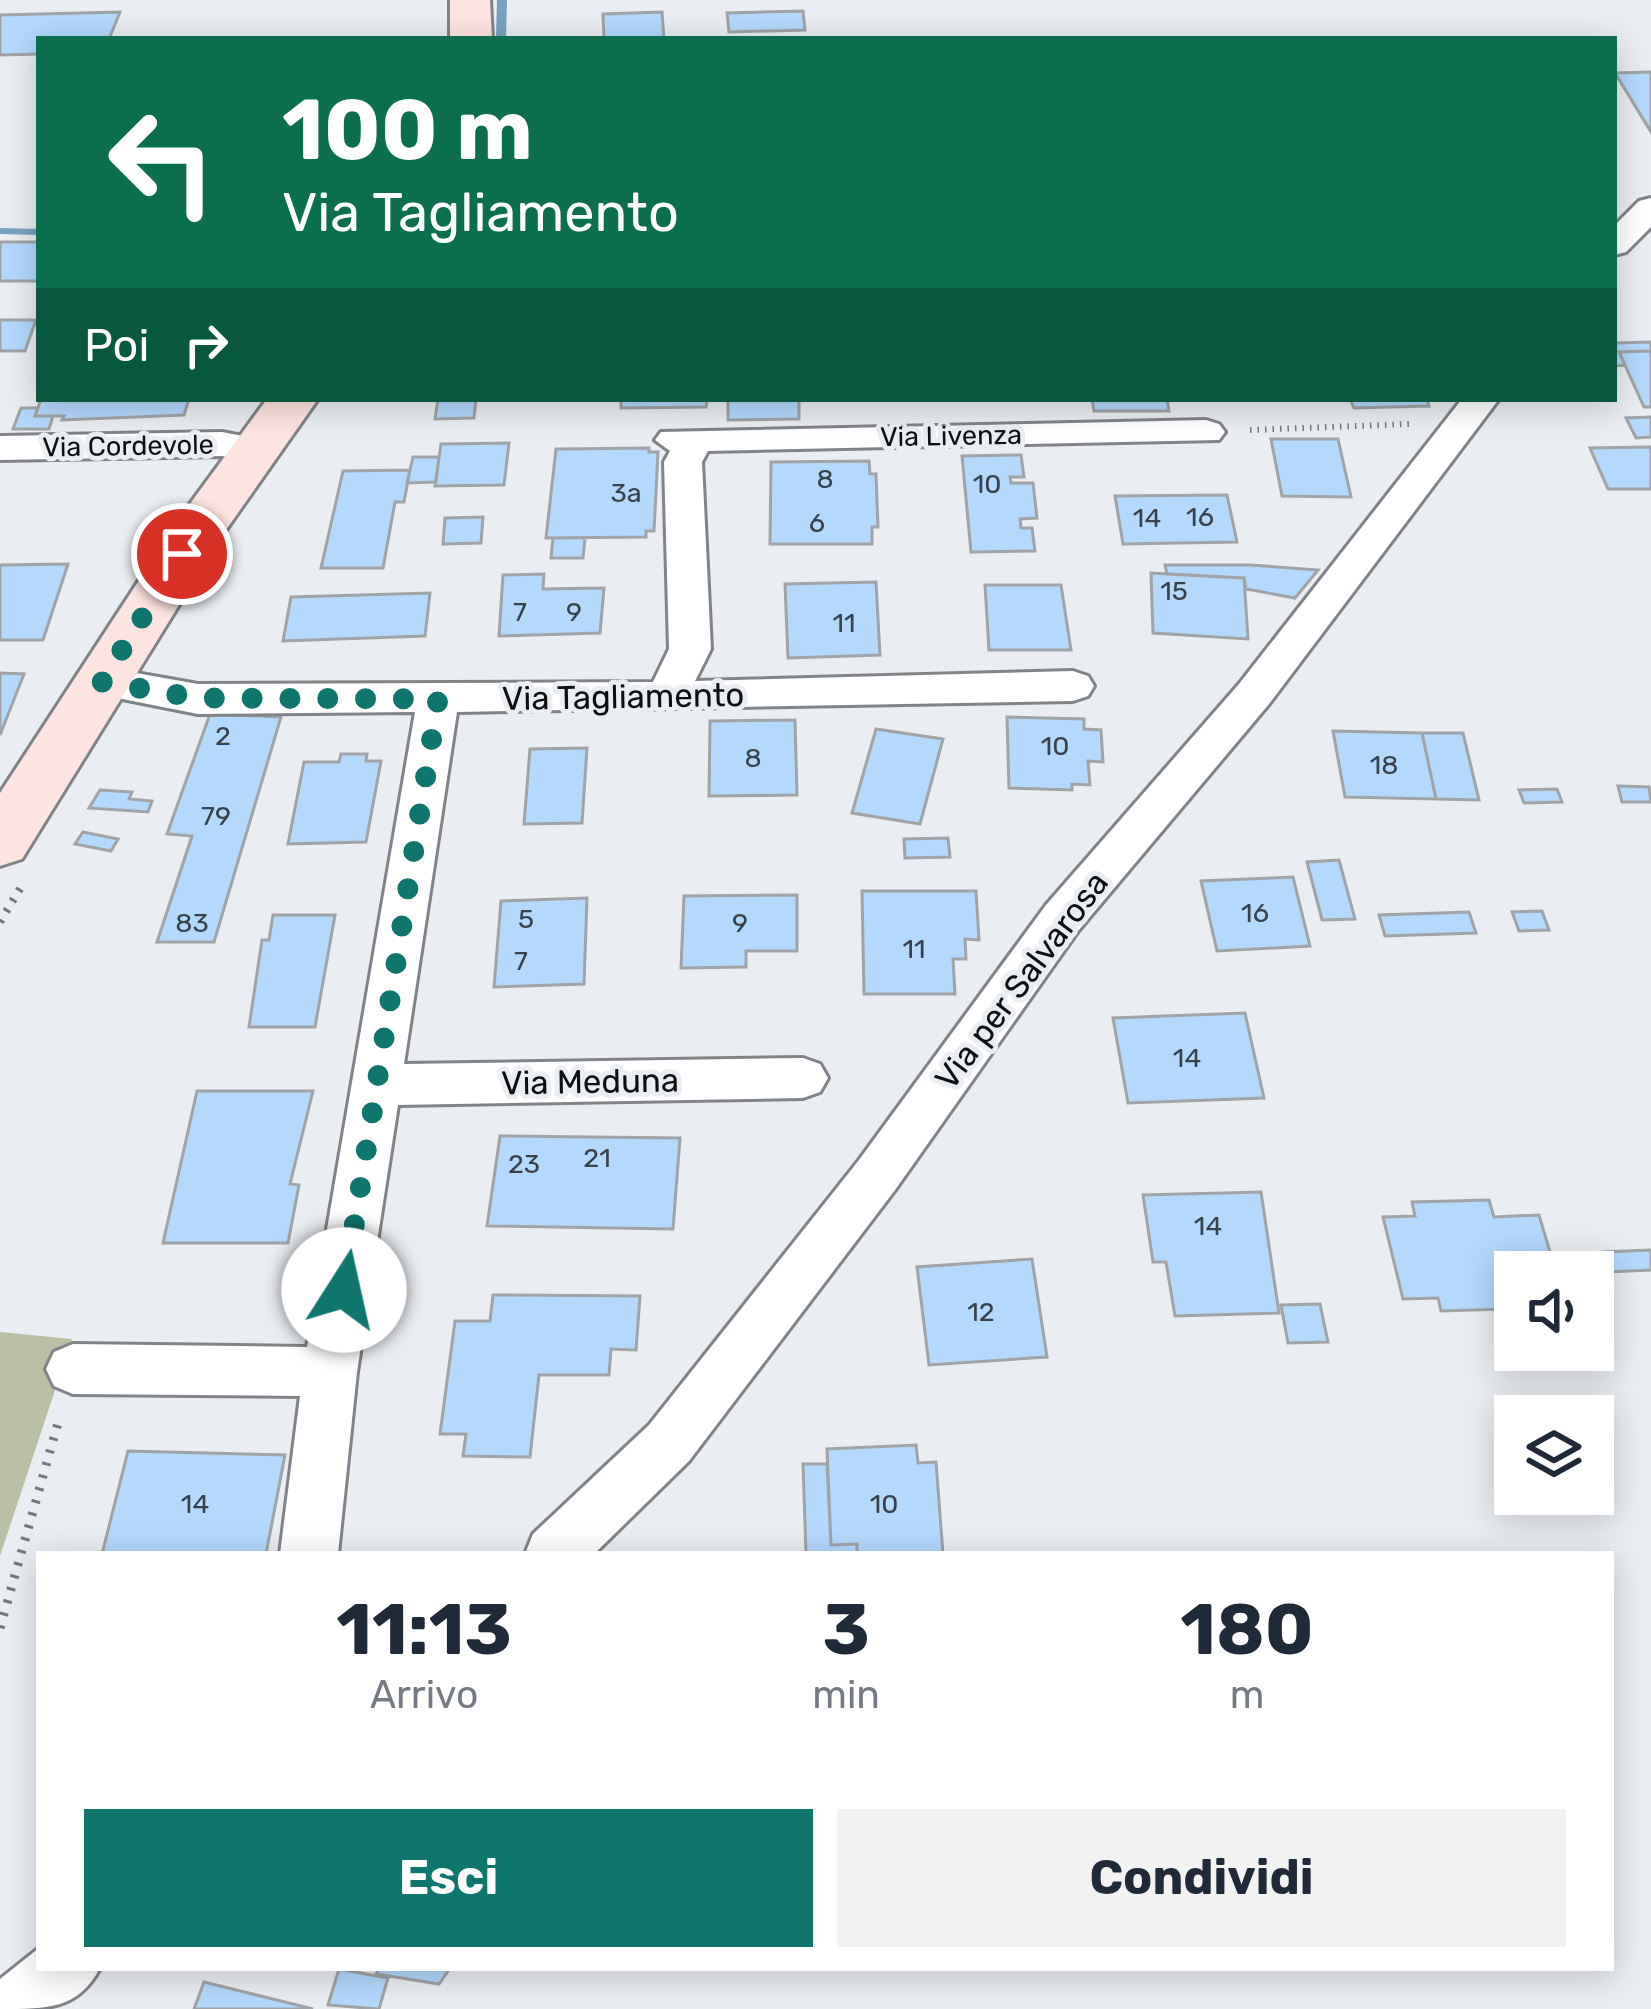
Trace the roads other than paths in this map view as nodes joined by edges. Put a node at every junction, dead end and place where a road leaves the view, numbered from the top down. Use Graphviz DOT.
graph roads {
  1 [pos="470,0"];
  2 [pos="471,36"];
  3 [pos="1651,208"];
  4 [pos="1617,242"];
  5 [pos="291,402"];
  6 [pos="1470,412"];
  7 [pos="1206,432"];
  8 [pos="0,448"];
  9 [pos="256,449"];
  10 [pos="102,682"];
  11 [pos="1073,686"];
  12 [pos="668,694"];
  13 [pos="438,699"];
  14 [pos="10,840"];
  15 [pos="802,1078"];
  16 [pos="378,1085"];
  17 [pos="73,1369"];
  18 [pos="330,1372"];
  19 [pos="309,1551"];
  20 [pos="557,1551"];
  21 [pos="63,1971"];
  22 [pos="15,2009"];
  1 -- 2 [label="street"];
  3 -- 4 [label="street"];
  5 -- 9 [label="street"];
  6 -- 20 [label="street, Via per Salvarosa"];
  7 -- 12 [label="street, Via Livenza"];
  8 -- 9 [label="street, Via Cordevole"];
  9 -- 10 [label="street"];
  10 -- 13 [label="street, Via Tagliamento"];
  10 -- 14 [label="street"];
  11 -- 12 [label="street, Via Tagliamento"];
  12 -- 13 [label="street, Via Tagliamento"];
  13 -- 16 [label="street"];
  15 -- 16 [label="street, Via Meduna"];
  16 -- 18 [label="street"];
  17 -- 18 [label="street"];
  18 -- 19 [label="street"];
  21 -- 22 [label="street"];
}
